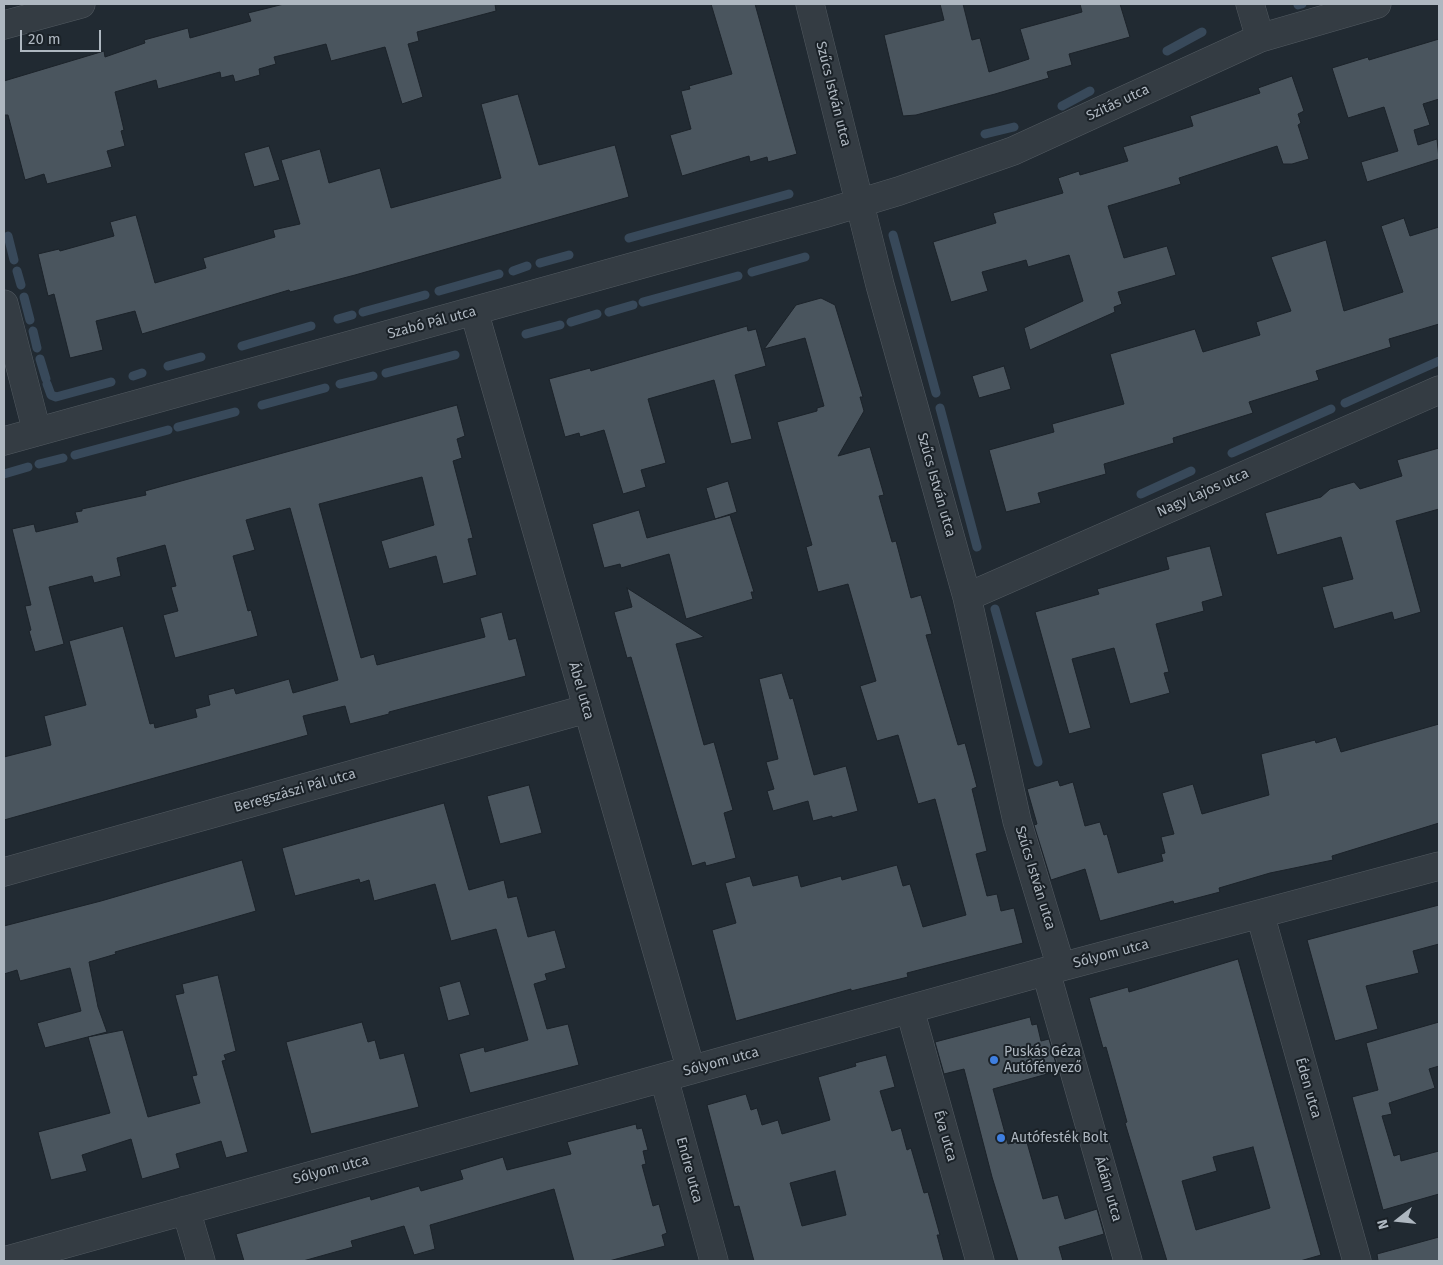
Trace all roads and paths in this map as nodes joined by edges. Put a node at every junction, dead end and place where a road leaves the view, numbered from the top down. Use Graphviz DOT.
graph roads {
  1 [pos="81,4"];
  2 [pos="810,4"];
  3 [pos="1250,4"];
  4 [pos="1377,4"];
  5 [pos="4,25"];
  6 [pos="1260,38"];
  7 [pos="860,203"];
  8 [pos="4,304"];
  9 [pos="474,311"];
  10 [pos="1439,390"];
  11 [pos="37,432"];
  12 [pos="4,441"];
  13 [pos="967,597"];
  14 [pos="586,709"];
  15 [pos="1439,866"];
  16 [pos="4,872"];
  17 [pos="1260,914"];
  18 [pos="1054,969"];
  19 [pos="910,1010"];
  20 [pos="691,1070"];
  21 [pos="664,1078"];
  22 [pos="186,1210"];
  23 [pos="4,1261"];
  24 [pos="201,1261"];
  25 [pos="714,1261"];
  26 [pos="980,1261"];
  27 [pos="1128,1261"];
  28 [pos="1357,1261"];
  1 -- 5 [label="street"];
  2 -- 7 [label="street, Szűcs István utca"];
  3 -- 6 [label="street"];
  4 -- 6 [label="street, Szitás utca"];
  6 -- 7 [label="street, Szitás utca"];
  7 -- 9 [label="street, Szabó Pál utca"];
  7 -- 13 [label="street, Szűcs István utca"];
  8 -- 11 [label="street"];
  9 -- 11 [label="street, Szabó Pál utca"];
  9 -- 14 [label="street, Ábel utca"];
  10 -- 13 [label="street, Nagy Lajos utca"];
  11 -- 12 [label="street, Szabó Pál utca"];
  13 -- 18 [label="street, Szűcs István utca"];
  14 -- 16 [label="street, Beregszászi Pál utca"];
  14 -- 20 [label="street, Ábel utca"];
  15 -- 17 [label="street, Sólyom utca"];
  17 -- 18 [label="street, Sólyom utca"];
  17 -- 28 [label="street, Éden utca"];
  18 -- 19 [label="street, Sólyom utca"];
  18 -- 27 [label="street, Ádám utca"];
  19 -- 20 [label="street, Sólyom utca"];
  19 -- 26 [label="street, Éva utca"];
  20 -- 21 [label="street, Sólyom utca"];
  21 -- 22 [label="street, Sólyom utca"];
  21 -- 25 [label="street, Endre utca"];
  22 -- 23 [label="street, Sólyom utca"];
  22 -- 24 [label="street"];
}
